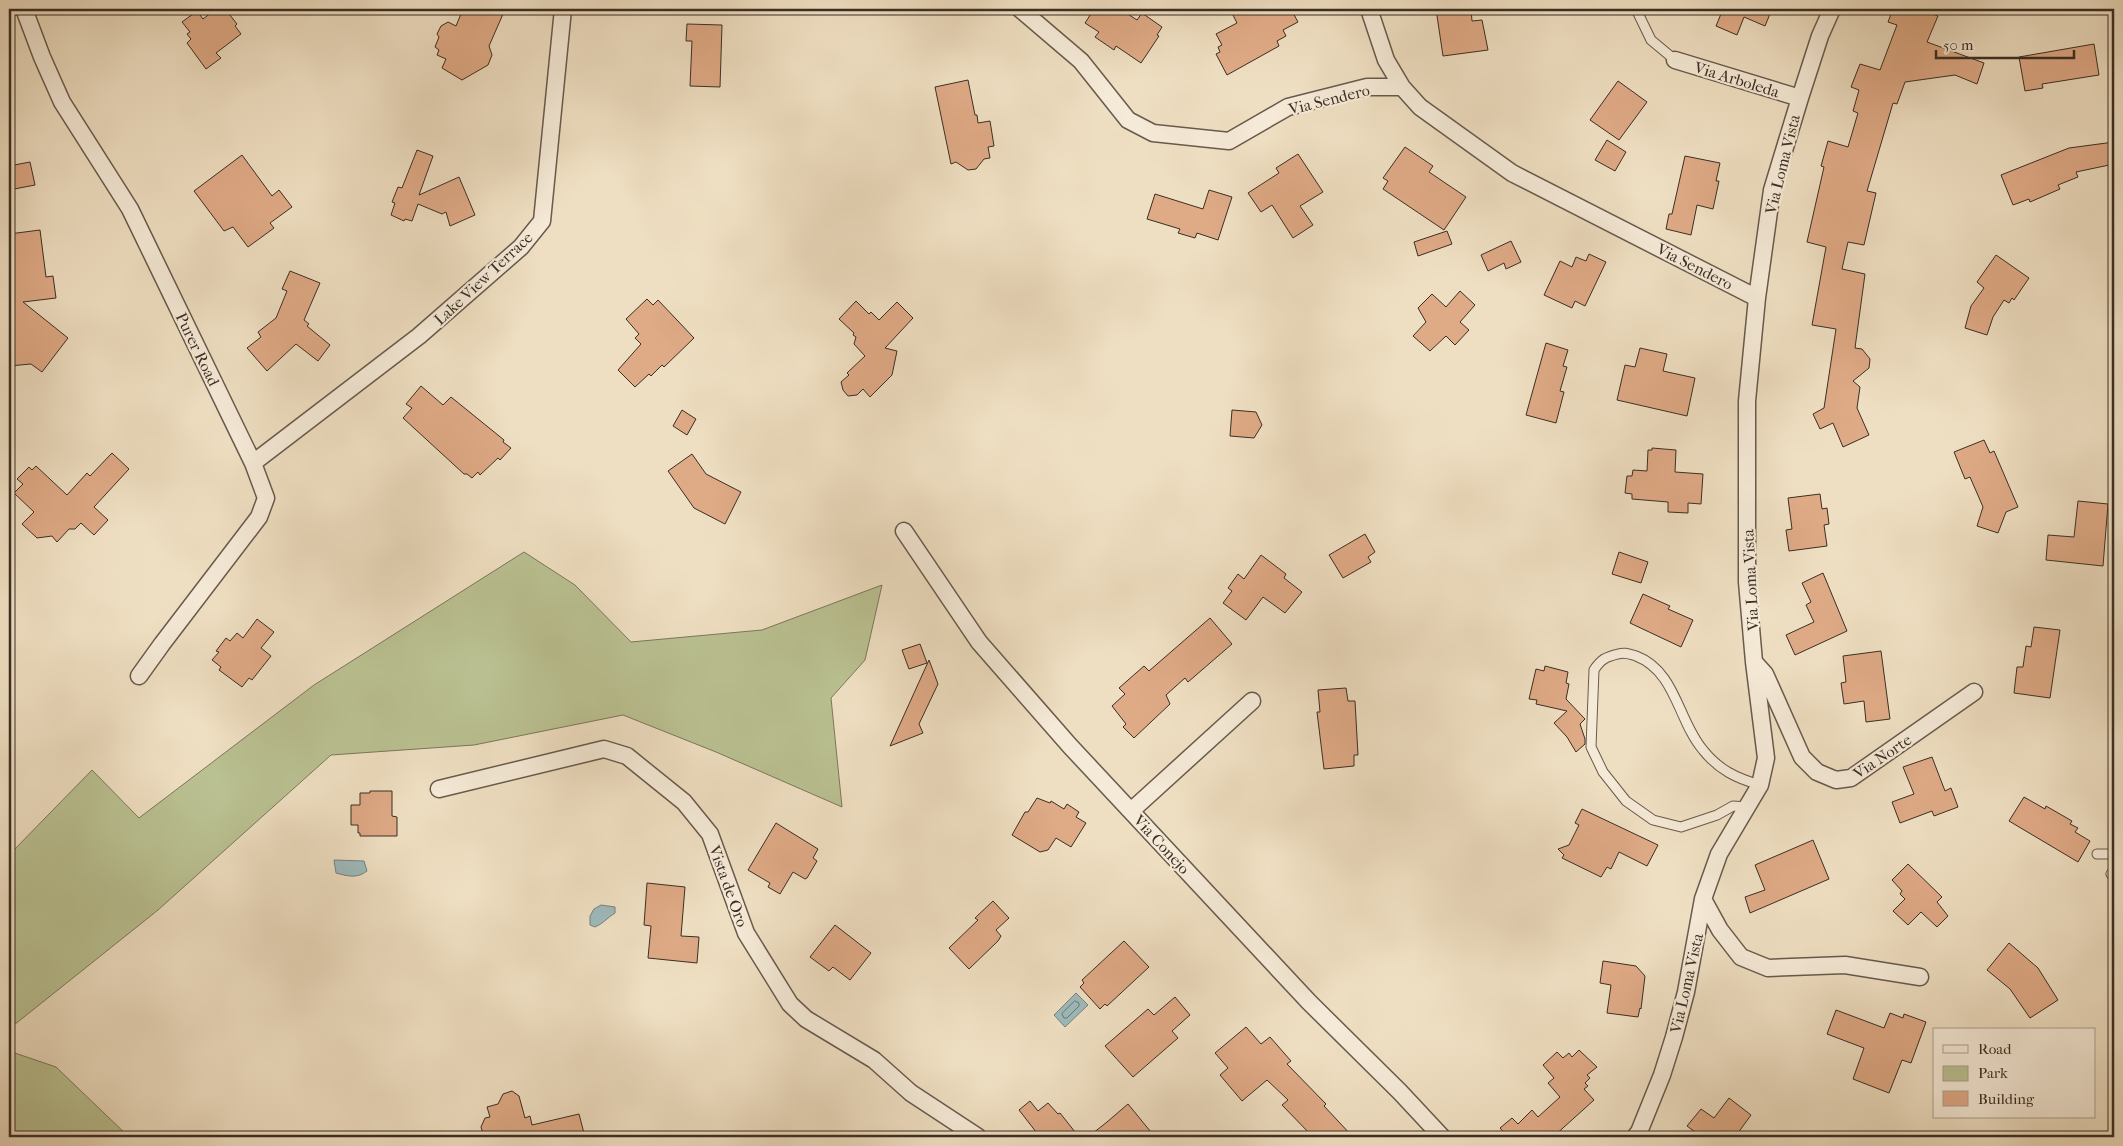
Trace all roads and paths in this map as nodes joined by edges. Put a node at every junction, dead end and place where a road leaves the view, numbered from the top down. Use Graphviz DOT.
graph roads {
  1 [pos="16,9"];
  2 [pos="24,9"];
  3 [pos="563,9"];
  4 [pos="1020,9"];
  5 [pos="1369,9"];
  6 [pos="1636,9"];
  7 [pos="1832,9"];
  8 [pos="9,12"];
  9 [pos="1674,60"];
  10 [pos="1402,87"];
  11 [pos="1800,98"];
  12 [pos="1757,298"];
  13 [pos="253,463"];
  14 [pos="904,531"];
  15 [pos="1754,662"];
  16 [pos="140,676"];
  17 [pos="1974,692"];
  18 [pos="1252,701"];
  19 [pos="1760,786"];
  20 [pos="439,789"];
  21 [pos="1747,807"];
  22 [pos="1131,811"];
  23 [pos="2097,854"];
  24 [pos="2114,854"];
  25 [pos="2114,870"];
  26 [pos="2114,878"];
  27 [pos="1703,899"];
  28 [pos="1920,977"];
  29 [pos="978,1137"];
  30 [pos="1442,1137"];
  31 [pos="1635,1137"];
  1 -- 8 [label="lane"];
  2 -- 13 [label="street, Purer Road"];
  3 -- 13 [label="street, Lake View Terrace"];
  4 -- 10 [label="street, Via Sendero"];
  5 -- 10 [label="street"];
  6 -- 9 [label="lane"];
  7 -- 11 [label="street, Via Loma Vista"];
  9 -- 11 [label="street, Via Arboleda"];
  10 -- 12 [label="street, Via Sendero"];
  11 -- 12 [label="street, Via Loma Vista"];
  12 -- 15 [label="street, Via Loma Vista"];
  13 -- 16 [label="street, Purer Road"];
  14 -- 22 [label="street, Via Conejo"];
  15 -- 17 [label="street, Via Norte"];
  15 -- 19 [label="street, Via Loma Vista"];
  18 -- 22 [label="street"];
  19 -- 21 [label="street, Via Loma Vista"];
  19 -- 21 [label="lane"];
  20 -- 29 [label="street, Vista de Oro"];
  21 -- 27 [label="street, Via Loma Vista"];
  22 -- 30 [label="street, Via Conejo"];
  23 -- 24 [label="lane"];
  25 -- 26 [label="lane"];
  27 -- 28 [label="street"];
  27 -- 31 [label="street, Via Loma Vista"];
}
